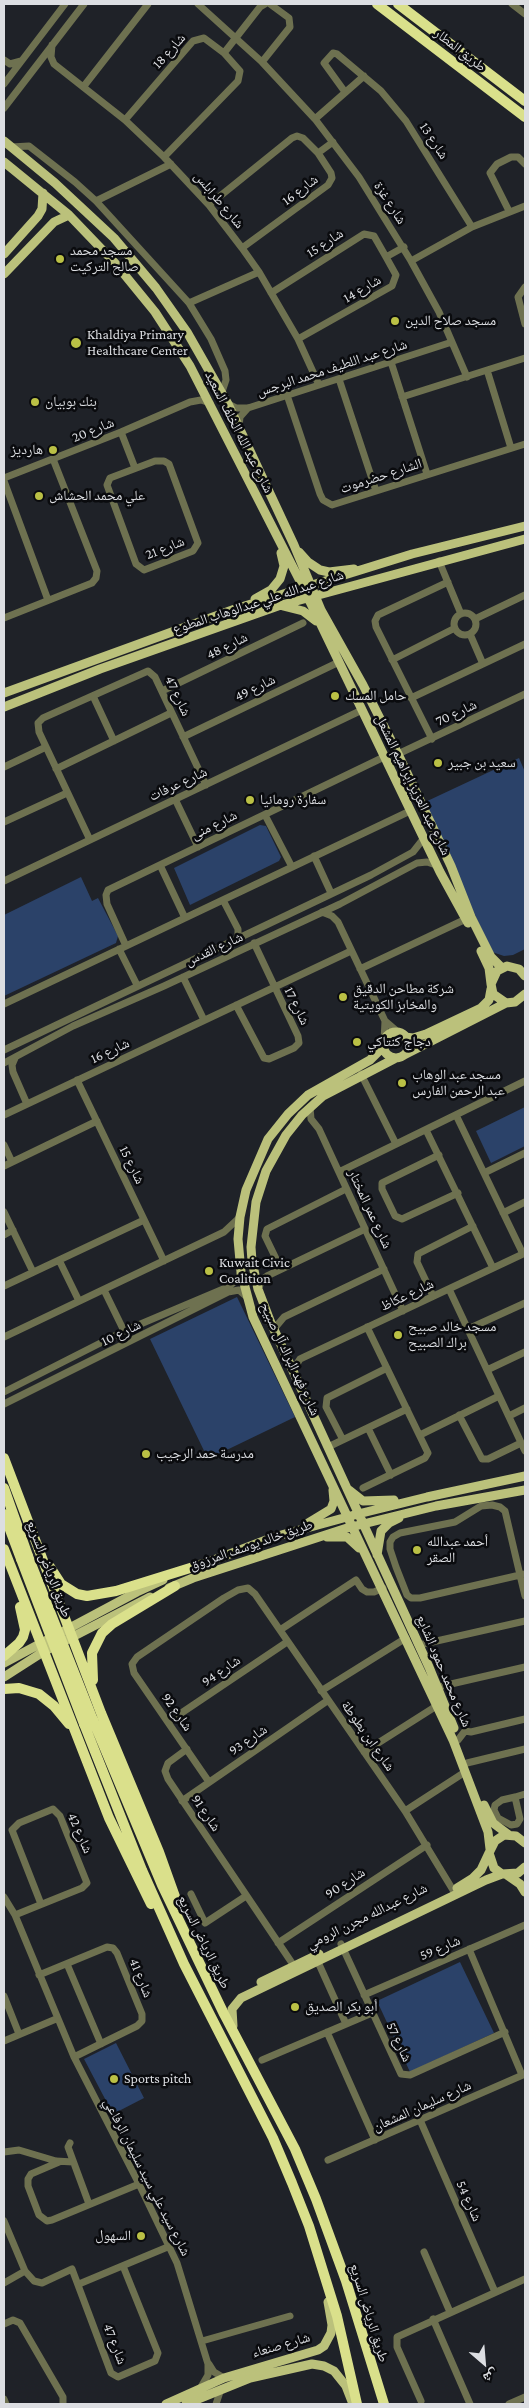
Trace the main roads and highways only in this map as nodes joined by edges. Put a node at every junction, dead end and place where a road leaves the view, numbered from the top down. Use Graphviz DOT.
graph roads {
  1 [pos="377,4"];
  2 [pos="398,4"];
  3 [pos="440,51"];
  4 [pos="501,83"];
  5 [pos="525,101"];
  6 [pos="525,117"];
  7 [pos="7,144"];
  8 [pos="4,162"];
  9 [pos="43,194"];
  10 [pos="69,215"];
  11 [pos="34,222"];
  12 [pos="46,230"];
  13 [pos="114,238"];
  14 [pos="102,248"];
  15 [pos="4,254"];
  16 [pos="128,254"];
  17 [pos="115,263"];
  18 [pos="4,274"];
  19 [pos="254,461"];
  20 [pos="242,467"];
  21 [pos="525,526"];
  22 [pos="275,534"];
  23 [pos="525,538"];
  24 [pos="294,545"];
  25 [pos="364,570"];
  26 [pos="307,587"];
  27 [pos="311,597"];
  28 [pos="278,606"];
  29 [pos="235,609"];
  30 [pos="320,626"];
  31 [pos="363,685"];
  32 [pos="352,690"];
  33 [pos="4,693"];
  34 [pos="4,707"];
  35 [pos="404,769"];
  36 [pos="393,775"];
  37 [pos="410,782"];
  38 [pos="399,787"];
  39 [pos="451,866"];
  40 [pos="438,868"];
  41 [pos="525,963"];
  42 [pos="513,967"];
  43 [pos="502,968"];
  44 [pos="525,976"];
  45 [pos="491,986"];
  46 [pos="525,994"];
  47 [pos="516,1002"];
  48 [pos="506,1003"];
  49 [pos="525,1005"];
  50 [pos="402,1035"];
  51 [pos="383,1044"];
  52 [pos="400,1057"];
  53 [pos="279,1125"];
  54 [pos="290,1130"];
  55 [pos="244,1201"];
  56 [pos="256,1202"];
  57 [pos="238,1243"];
  58 [pos="251,1247"];
  59 [pos="240,1262"];
  60 [pos="253,1265"];
  61 [pos="304,1394"];
  62 [pos="292,1398"];
  63 [pos="310,1408"];
  64 [pos="299,1412"];
  65 [pos="4,1458"];
  66 [pos="523,1476"];
  67 [pos="329,1478"];
  68 [pos="4,1488"];
  69 [pos="346,1488"];
  70 [pos="525,1490"];
  71 [pos="427,1497"];
  72 [pos="436,1506"];
  73 [pos="4,1514"];
  74 [pos="358,1514"];
  75 [pos="348,1517"];
  76 [pos="362,1524"];
  77 [pos="352,1526"];
  78 [pos="274,1538"];
  79 [pos="36,1540"];
  80 [pos="306,1540"];
  81 [pos="4,1549"];
  82 [pos="377,1555"];
  83 [pos="25,1558"];
  84 [pos="203,1564"];
  85 [pos="10,1567"];
  86 [pos="374,1569"];
  87 [pos="175,1586"];
  88 [pos="56,1596"];
  89 [pos="26,1608"];
  90 [pos="403,1620"];
  91 [pos="70,1632"];
  92 [pos="41,1648"];
  93 [pos="4,1656"];
  94 [pos="4,1663"];
  95 [pos="82,1664"];
  96 [pos="426,1670"];
  97 [pos="4,1677"];
  98 [pos="54,1677"];
  99 [pos="4,1690"];
  100 [pos="93,1719"];
  101 [pos="76,1733"];
  102 [pos="466,1768"];
  103 [pos="517,1836"];
  104 [pos="525,1843"];
  105 [pos="489,1851"];
  106 [pos="525,1867"];
  107 [pos="504,1874"];
  108 [pos="455,1892"];
  109 [pos="525,1892"];
  110 [pos="342,1946"];
  111 [pos="184,1964"];
  112 [pos="252,1993"];
  113 [pos="243,2050"];
  114 [pos="321,2262"];
  115 [pos="290,2363"];
  116 [pos="202,2391"];
  117 [pos="166,2404"];
  118 [pos="186,2404"];
  119 [pos="353,2404"];
  120 [pos="357,2404"];
  121 [pos="384,2404"];
  1 -- 3 [label="highway, طريق المطار"];
  2 -- 4 [label="highway, طريق المطار"];
  3 -- 4 [label="highway"];
  3 -- 6 [label="highway, طريق المطار"];
  4 -- 5 [label="highway, طريق المطار"];
  7 -- 13 [label="main road, شارع عبد الله الخلف السعيد"];
  8 -- 9 [label="main road, شارع عبد الله الخلف السعيد"];
  9 -- 10 [label="main road, شارع عبد الله الخلف السعيد"];
  9 -- 11 [label="main road"];
  10 -- 12 [label="main road"];
  10 -- 14 [label="main road, شارع عبد الله الخلف السعيد"];
  11 -- 12 [label="main road"];
  11 -- 15 [label="main road"];
  12 -- 18 [label="main road"];
  13 -- 14 [label="main road"];
  13 -- 16 [label="main road, شارع عبد الله الخلف السعيد"];
  14 -- 17 [label="main road, شارع عبد الله الخلف السعيد"];
  16 -- 17 [label="main road"];
  16 -- 19 [label="main road, شارع عبد الله الخلف السعيد"];
  17 -- 20 [label="main road, شارع عبد الله الخلف السعيد"];
  19 -- 20 [label="main road"];
  19 -- 24 [label="main road, شارع عبد الله الخلف السعيد"];
  20 -- 22 [label="main road, شارع عبد الله الخلف السعيد"];
  21 -- 25 [label="main road, شارع عبدالله علي عبدالوهاب المطوع"];
  22 -- 26 [label="main road, شارع عبد الله الخلف السعيد"];
  22 -- 29 [label="main road"];
  23 -- 27 [label="main road, شارع عبدالله علي عبدالوهاب المطوع"];
  24 -- 25 [label="main road"];
  24 -- 26 [label="main road, شارع عبد الله الخلف السعيد"];
  25 -- 26 [label="main road, شارع عبدالله علي عبدالوهاب المطوع"];
  26 -- 27 [label="main road, شارع عبد الله الخلف السعيد"];
  26 -- 29 [label="main road, شارع عبدالله علي عبدالوهاب المطوع"];
  27 -- 28 [label="main road, شارع عبدالله علي عبدالوهاب المطوع"];
  27 -- 30 [label="main road, شارع عبد العزيز إبراهيم المشعل"];
  27 -- 31 [label="main road, شارع عبد العزيز إبراهيم المشعل"];
  28 -- 30 [label="main road"];
  28 -- 34 [label="main road, شارع عبدالله علي عبدالوهاب المطوع"];
  29 -- 33 [label="main road, شارع عبدالله علي عبدالوهاب المطوع"];
  30 -- 32 [label="main road, شارع عبد العزيز إبراهيم المشعل"];
  31 -- 32 [label="main road"];
  31 -- 35 [label="main road, شارع عبد العزيز إبراهيم المشعل"];
  32 -- 36 [label="main road, شارع عبد العزيز إبراهيم المشعل"];
  35 -- 36 [label="main road"];
  35 -- 37 [label="main road, شارع عبد العزيز إبراهيم المشعل"];
  36 -- 38 [label="main road, شارع عبد العزيز إبراهيم المشعل"];
  37 -- 38 [label="main road"];
  37 -- 39 [label="main road, شارع عبد العزيز إبراهيم المشعل"];
  38 -- 40 [label="main road, شارع عبد العزيز إبراهيم المشعل"];
  39 -- 40 [label="main road"];
  39 -- 43 [label="main road, شارع عبد العزيز إبراهيم المشعل"];
  40 -- 45 [label="main road, شارع عبد العزيز إبراهيم المشعل"];
  41 -- 42 [label="main road"];
  42 -- 43 [label="main road"];
  42 -- 44 [label="main road"];
  43 -- 45 [label="main road"];
  45 -- 48 [label="main road"];
  45 -- 50 [label="main road"];
  46 -- 47 [label="main road"];
  47 -- 48 [label="main road"];
  47 -- 49 [label="main road"];
  48 -- 52 [label="main road, شارع فهد البراك آل صبيح"];
  50 -- 51 [label="main road"];
  50 -- 52 [label="main road"];
  51 -- 52 [label="main road"];
  51 -- 53 [label="main road, شارع فهد البراك آل صبيح"];
  52 -- 54 [label="main road, شارع فهد البراك آل صبيح"];
  53 -- 54 [label="main road"];
  53 -- 55 [label="main road, شارع فهد البراك آل صبيح"];
  54 -- 56 [label="main road, شارع فهد البراك آل صبيح"];
  55 -- 56 [label="main road"];
  55 -- 57 [label="main road, شارع فهد البراك آل صبيح"];
  56 -- 58 [label="main road, شارع فهد البراك آل صبيح"];
  57 -- 58 [label="main road"];
  57 -- 59 [label="main road, شارع فهد البراك آل صبيح"];
  58 -- 60 [label="main road, شارع فهد البراك آل صبيح"];
  59 -- 60 [label="main road"];
  59 -- 62 [label="main road, شارع فهد البراك آل صبيح"];
  60 -- 61 [label="main road, شارع فهد البراك آل صبيح"];
  61 -- 62 [label="main road"];
  61 -- 63 [label="main road, شارع فهد البراك آل صبيح"];
  62 -- 64 [label="main road, شارع فهد البراك آل صبيح"];
  63 -- 64 [label="main road"];
  63 -- 69 [label="main road, شارع فهد البراك آل صبيح"];
  64 -- 67 [label="main road, شارع فهد البراك آل صبيح"];
  65 -- 79 [label="highway"];
  66 -- 71 [label="main road, طريق خالد يوسف المرزوق"];
  67 -- 75 [label="main road, شارع فهد البراك آل صبيح"];
  67 -- 78 [label="main road"];
  68 -- 83 [label="highway, طريق الرياض السريع"];
  69 -- 71 [label="main road"];
  69 -- 74 [label="main road, شارع فهد البراك آل صبيح"];
  70 -- 72 [label="main road, طريق خالد يوسف المرزوق"];
  71 -- 74 [label="main road, طريق خالد يوسف المرزوق"];
  72 -- 76 [label="main road, طريق خالد يوسف المرزوق"];
  72 -- 82 [label="main road"];
  73 -- 83 [label="highway, طريق الرياض السريع"];
  74 -- 75 [label="main road, طريق خالد يوسف المرزوق"];
  74 -- 76 [label="main road, شارع محمد حمود الشايع"];
  75 -- 77 [label="main road, شارع فهد البراك آل صبيح"];
  75 -- 78 [label="main road, طريق خالد يوسف المرزوق"];
  76 -- 77 [label="main road, طريق خالد يوسف المرزوق"];
  76 -- 82 [label="main road, شارع محمد حمود الشايع"];
  77 -- 80 [label="main road, طريق خالد يوسف المرزوق"];
  77 -- 86 [label="main road, شارع محمد حمود الشايع"];
  78 -- 84 [label="main road, طريق خالد يوسف المرزوق"];
  79 -- 84 [label="highway"];
  79 -- 88 [label="highway"];
  80 -- 86 [label="main road"];
  80 -- 87 [label="main road, طريق خالد يوسف المرزوق"];
  81 -- 85 [label="highway"];
  82 -- 90 [label="main road, شارع محمد حمود الشايع"];
  83 -- 100 [label="highway, طريق الرياض السريع, bridge"];
  84 -- 91 [label="main road, طريق خالد يوسف المرزوق"];
  85 -- 89 [label="highway"];
  85 -- 93 [label="highway"];
  86 -- 90 [label="main road, شارع محمد حمود الشايع"];
  87 -- 91 [label="main road, طريق خالد يوسف المرزوق"];
  87 -- 100 [label="highway"];
  88 -- 89 [label="highway"];
  88 -- 91 [label="highway"];
  89 -- 92 [label="highway"];
  90 -- 96 [label="main road, شارع محمد حمود الشايع"];
  90 -- 96 [label="main road, شارع محمد حمود الشايع"];
  91 -- 92 [label="main road, طريق خالد يوسف المرزوق"];
  91 -- 95 [label="highway"];
  92 -- 94 [label="main road, طريق خالد يوسف المرزوق"];
  92 -- 97 [label="main road, طريق خالد يوسف المرزوق"];
  92 -- 98 [label="highway"];
  95 -- 98 [label="highway"];
  95 -- 100 [label="highway"];
  96 -- 102 [label="main road, شارع محمد حمود الشايع"];
  96 -- 102 [label="main road, شارع محمد حمود الشايع"];
  98 -- 101 [label="highway"];
  99 -- 101 [label="highway"];
  100 -- 111 [label="highway, طريق الرياض السريع"];
  100 -- 113 [label="highway, طريق الرياض السريع"];
  101 -- 111 [label="highway"];
  102 -- 103 [label="main road, شارع محمد حمود الشايع"];
  102 -- 105 [label="main road, شارع محمد حمود الشايع"];
  103 -- 104 [label="main road, شارع محمد حمود الشايع"];
  103 -- 105 [label="main road"];
  105 -- 107 [label="main road"];
  105 -- 108 [label="main road, شارع عبدالله مجرن الرومي"];
  106 -- 107 [label="main road, شارع عبدالله مجرن الرومي"];
  107 -- 108 [label="main road, شارع عبدالله مجرن الرومي"];
  107 -- 109 [label="main road"];
  108 -- 110 [label="main road, شارع عبدالله مجرن الرومي"];
  110 -- 112 [label="main road, شارع عبدالله مجرن الرومي"];
  110 -- 112 [label="main road, شارع عبدالله مجرن الرومي"];
  111 -- 114 [label="highway, طريق الرياض السريع"];
  112 -- 113 [label="main road, شارع عبدالله مجرن الرومي"];
  113 -- 121 [label="highway, طريق الرياض السريع"];
  114 -- 115 [label="main road, شارع صنعاء"];
  114 -- 120 [label="highway, طريق الرياض السريع"];
  115 -- 116 [label="main road, شارع صنعاء"];
  115 -- 116 [label="main road, شارع صنعاء"];
  115 -- 119 [label="main road, شارع صنعاء"];
  116 -- 117 [label="main road, شارع صنعاء"];
  116 -- 118 [label="main road, شارع صنعاء"];
}
